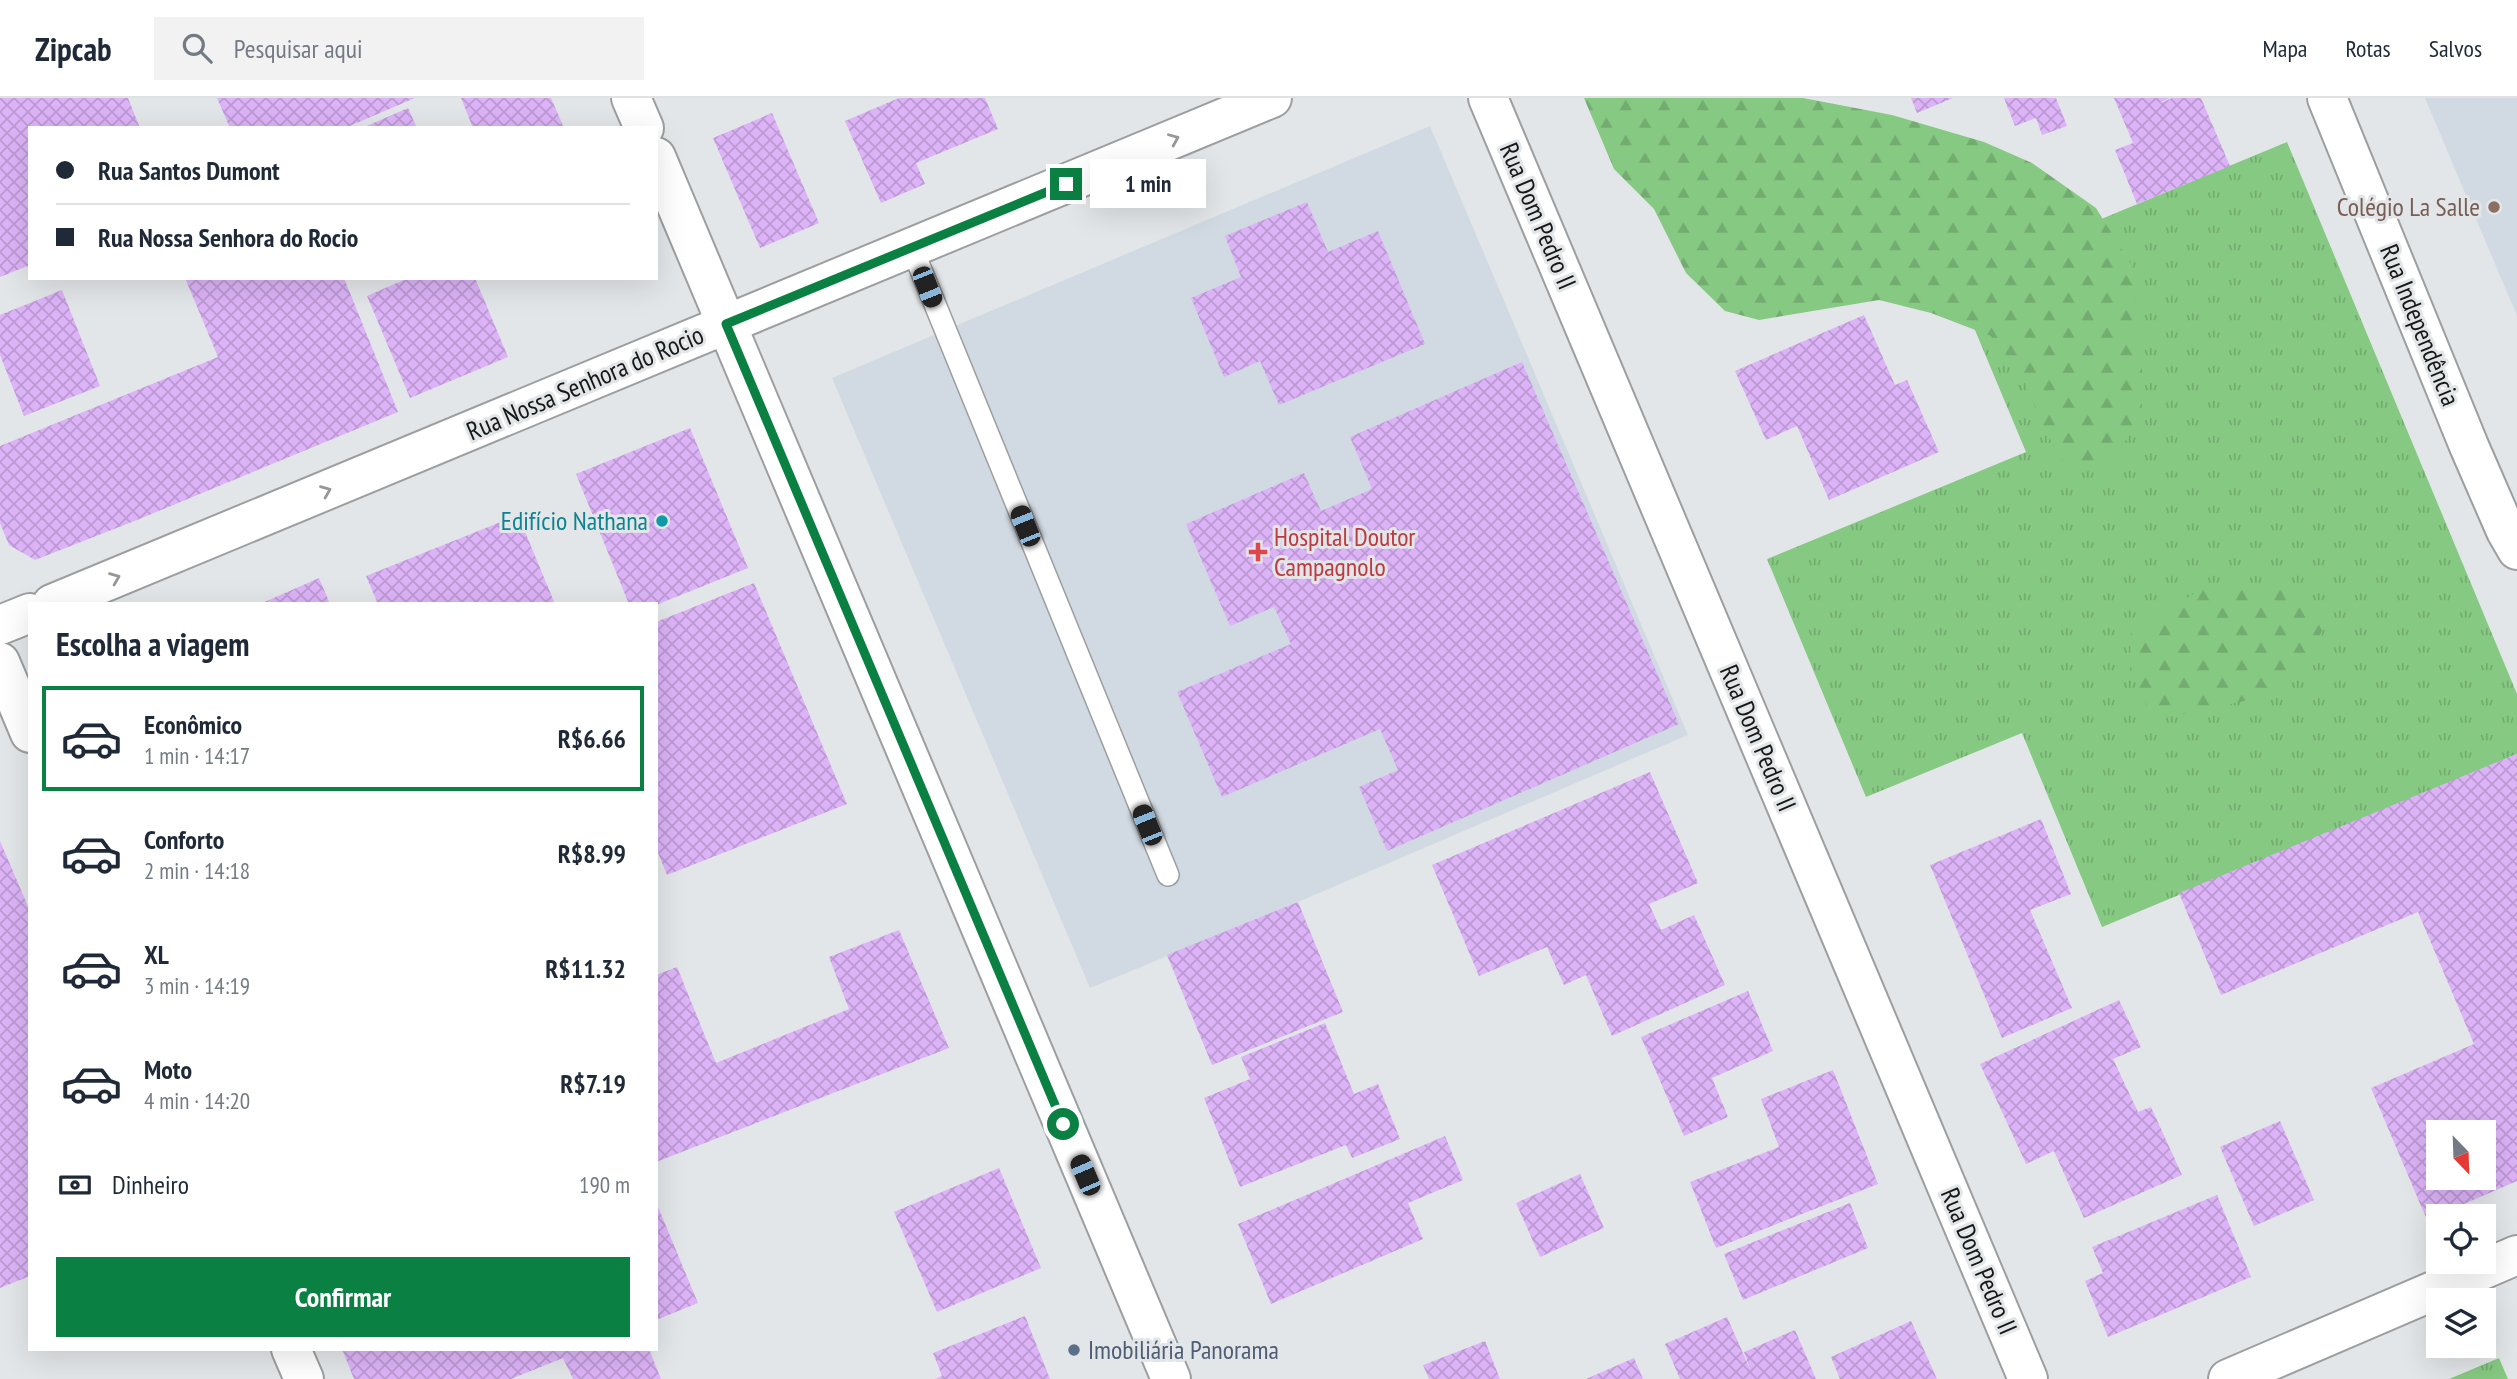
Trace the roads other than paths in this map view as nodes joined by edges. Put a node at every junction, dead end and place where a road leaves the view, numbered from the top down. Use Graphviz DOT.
graph roads {
  1 [pos="631,98"];
  2 [pos="1272,98"];
  3 [pos="1488,98"];
  4 [pos="2327,98"];
  5 [pos="643,126"];
  6 [pos="658,162"];
  7 [pos="912,248"];
  8 [pos="726,324"];
  9 [pos="2469,446"];
  10 [pos="2517,481"];
  11 [pos="2517,550"];
  12 [pos="57,602"];
  13 [pos="28,614"];
  14 [pos="0,625"];
  15 [pos="0,662"];
  16 [pos="28,728"];
  17 [pos="1168,875"];
  18 [pos="2517,1255"];
  19 [pos="292,1351"];
  20 [pos="304,1379"];
  21 [pos="1171,1379"];
  22 [pos="2028,1379"];
  23 [pos="2228,1379"];
  1 -- 5 [label="street"];
  7 -- 2 [label="street, Rua Nossa Senhora do Rocio, one-way"];
  3 -- 22 [label="street, Rua Dom Pedro II"];
  4 -- 9 [label="street, Rua Independência"];
  6 -- 8 [label="street"];
  7 -- 8 [label="street, Rua Nossa Senhora do Rocio"];
  7 -- 17 [label="lane"];
  12 -- 8 [label="street, Rua Nossa Senhora do Rocio, one-way"];
  8 -- 21 [label="street"];
  9 -- 10 [label="street"];
  9 -- 11 [label="street, Rua Independência"];
  13 -- 14 [label="street"];
  15 -- 16 [label="street"];
  18 -- 23 [label="street"];
  19 -- 20 [label="street"];
}
